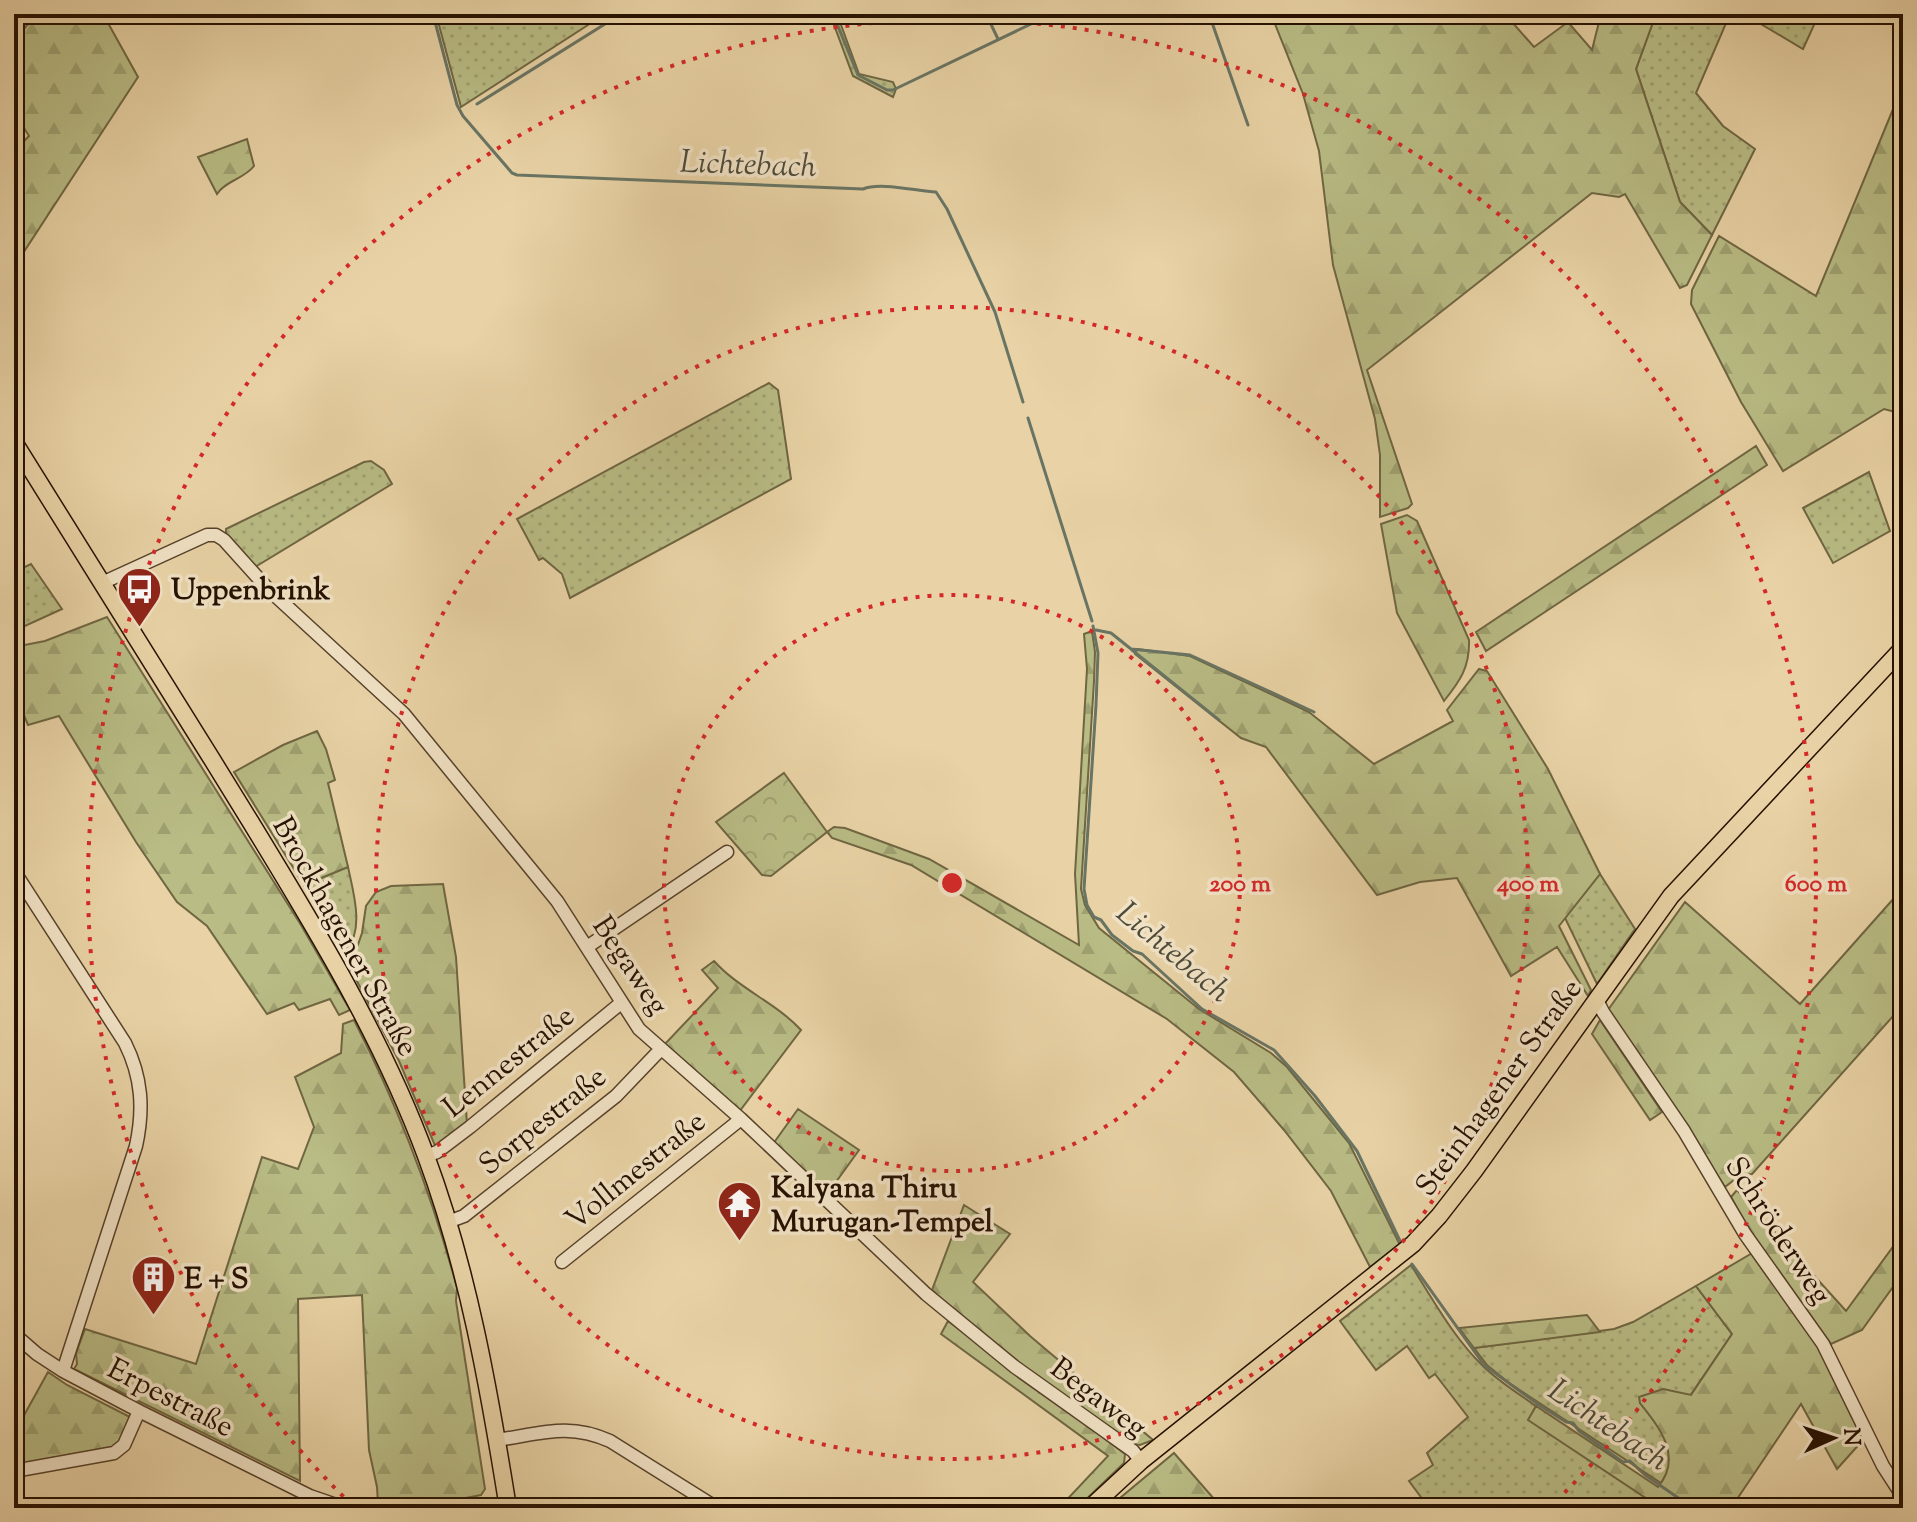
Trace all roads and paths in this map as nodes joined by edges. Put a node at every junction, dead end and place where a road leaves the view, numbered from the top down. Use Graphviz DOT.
graph roads {
  1 [pos="14,442"];
  2 [pos="102,583"];
  3 [pos="1903,648"];
  4 [pos="727,852"];
  5 [pos="14,871"];
  6 [pos="587,947"];
  7 [pos="1597,1000"];
  8 [pos="621,1003"];
  9 [pos="661,1049"];
  10 [pos="741,1119"];
  11 [pos="426,1156"];
  12 [pos="448,1222"];
  13 [pos="562,1262"];
  14 [pos="14,1334"];
  15 [pos="63,1371"];
  16 [pos="139,1411"];
  17 [pos="497,1440"];
  18 [pos="1141,1461"];
  19 [pos="14,1471"];
  20 [pos="1903,1497"];
  21 [pos="308,1502"];
  22 [pos="508,1506"];
  23 [pos="345,1508"];
  24 [pos="468,1508"];
  25 [pos="717,1508"];
  26 [pos="1090,1508"];
  1 -- 2 [label="main road, Brockhagener Straße"];
  2 -- 6 [label="street, Begaweg"];
  2 -- 11 [label="main road, Brockhagener Straße"];
  3 -- 7 [label="main road, Steinhagener Straße"];
  4 -- 6 [label="street"];
  5 -- 15 [label="street"];
  6 -- 8 [label="street, Begaweg"];
  7 -- 18 [label="main road, Steinhagener Straße"];
  7 -- 20 [label="street, Schröderweg"];
  8 -- 9 [label="street, Begaweg"];
  8 -- 11 [label="street, Lennestraße"];
  9 -- 10 [label="street, Begaweg"];
  9 -- 12 [label="street, Sorpestraße"];
  10 -- 13 [label="street, Vollmestraße"];
  10 -- 18 [label="street, Begaweg"];
  11 -- 12 [label="main road, Brockhagener Straße"];
  12 -- 17 [label="main road, Brockhagener Straße"];
  14 -- 15 [label="street, Erpestraße"];
  15 -- 16 [label="street, Erpestraße"];
  16 -- 19 [label="street"];
  16 -- 21 [label="street, Erpestraße"];
  17 -- 22 [label="main road, Brockhagener Straße"];
  17 -- 25 [label="street"];
  18 -- 26 [label="main road, Steinhagener Straße"];
  21 -- 23 [label="street, Erpestraße"];
  22 -- 24 [label="street"];
}
